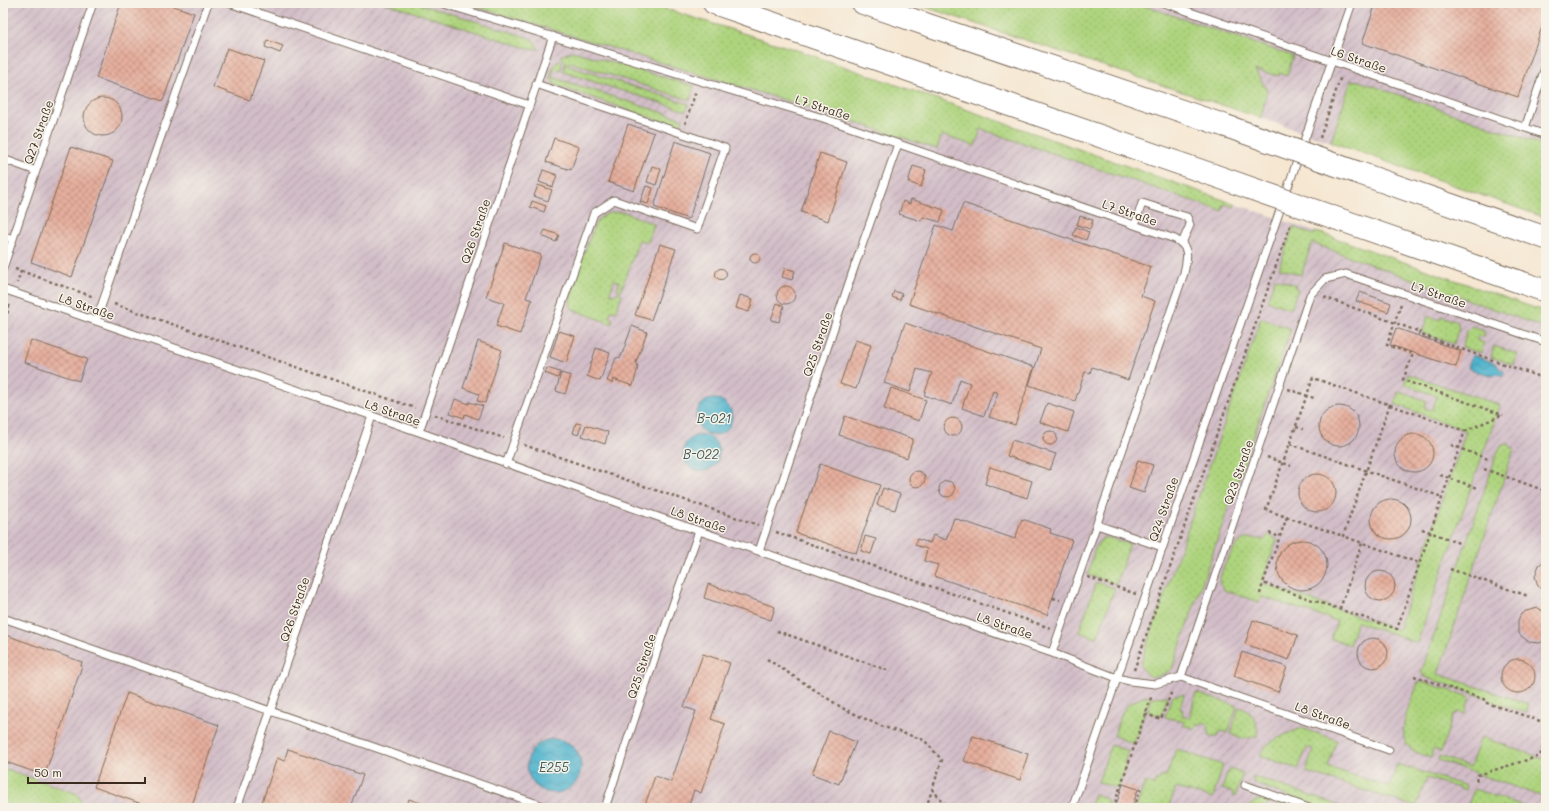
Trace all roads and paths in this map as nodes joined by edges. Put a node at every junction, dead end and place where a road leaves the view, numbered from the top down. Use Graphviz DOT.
graph roads {
  1 [pos="93,3"];
  2 [pos="208,3"];
  3 [pos="229,3"];
  4 [pos="441,3"];
  5 [pos="714,3"];
  6 [pos="863,3"];
  7 [pos="1164,3"];
  8 [pos="1352,3"];
  9 [pos="553,36"];
  10 [pos="1332,62"];
  11 [pos="1546,65"];
  12 [pos="1344,66"];
  13 [pos="699,81"];
  14 [pos="536,84"];
  15 [pos="529,105"];
  16 [pos="685,124"];
  17 [pos="1525,128"];
  18 [pos="1546,135"];
  19 [pos="1320,138"];
  20 [pos="898,144"];
  21 [pos="3,159"];
  22 [pos="36,171"];
  23 [pos="1291,223"];
  24 [pos="1135,225"];
  25 [pos="3,236"];
  26 [pos="1546,238"];
  27 [pos="13,239"];
  28 [pos="1182,243"];
  29 [pos="3,268"];
  30 [pos="21,271"];
  31 [pos="1325,279"];
  32 [pos="3,289"];
  33 [pos="1546,291"];
  34 [pos="1312,293"];
  35 [pos="1404,294"];
  36 [pos="104,300"];
  37 [pos="96,321"];
  38 [pos="1395,322"];
  39 [pos="1546,342"];
  40 [pos="1546,379"];
  41 [pos="1287,388"];
  42 [pos="1306,395"];
  43 [pos="1314,398"];
  44 [pos="1390,404"];
  45 [pos="426,412"];
  46 [pos="372,416"];
  47 [pos="1296,427"];
  48 [pos="1304,429"];
  49 [pos="1465,431"];
  50 [pos="419,432"];
  51 [pos="514,442"];
  52 [pos="1290,444"];
  53 [pos="1451,445"];
  54 [pos="1459,448"];
  55 [pos="1264,456"];
  56 [pos="1488,459"];
  57 [pos="1282,462"];
  58 [pos="506,464"];
  59 [pos="1292,466"];
  60 [pos="1484,469"];
  61 [pos="1366,470"];
  62 [pos="1440,475"];
  63 [pos="1449,478"];
  64 [pos="1478,488"];
  65 [pos="1546,491"];
  66 [pos="1442,497"];
  67 [pos="1287,517"];
  68 [pos="1097,525"];
  69 [pos="766,528"];
  70 [pos="1422,529"];
  71 [pos="699,531"];
  72 [pos="1430,532"];
  73 [pos="1269,533"];
  74 [pos="1343,536"];
  75 [pos="1280,537"];
  76 [pos="1460,542"];
  77 [pos="1362,543"];
  78 [pos="1162,547"];
  79 [pos="759,551"];
  80 [pos="1419,563"];
  81 [pos="1450,569"];
  82 [pos="1080,574"];
  83 [pos="1263,583"];
  84 [pos="1260,594"];
  85 [pos="1528,596"];
  86 [pos="1145,597"];
  87 [pos="1158,602"];
  88 [pos="1340,609"];
  89 [pos="3,618"];
  90 [pos="777,631"];
  91 [pos="1059,631"];
  92 [pos="1052,653"];
  93 [pos="768,659"];
  94 [pos="887,670"];
  95 [pos="1414,676"];
  96 [pos="1117,678"];
  97 [pos="1178,678"];
  98 [pos="1130,681"];
  99 [pos="1155,684"];
  100 [pos="270,712"];
  101 [pos="1145,714"];
  102 [pos="1546,723"];
  103 [pos="1546,738"];
  104 [pos="1389,750"];
  105 [pos="1476,781"];
  106 [pos="1245,785"];
  107 [pos="1141,788"];
  108 [pos="932,789"];
  109 [pos="237,808"];
  110 [pos="549,808"];
  111 [pos="605,808"];
  112 [pos="926,808"];
  113 [pos="948,808"];
  114 [pos="1072,808"];
  115 [pos="1113,808"];
  116 [pos="1134,808"];
  117 [pos="1309,808"];
  1 -- 22 [label="lane, Q27 Straße"];
  2 -- 36 [label="lane"];
  3 -- 15 [label="lane"];
  4 -- 9 [label="lane, L7 Straße"];
  5 -- 33 [label="highway, bridge"];
  6 -- 26 [label="highway, bridge"];
  7 -- 10 [label="lane, L6 Straße"];
  8 -- 10 [label="lane, Q24 Straße"];
  9 -- 13 [label="lane, L7 Straße"];
  9 -- 14 [label="lane, Q26 Straße"];
  10 -- 12 [label="lane, L6 Straße"];
  10 -- 78 [label="lane, Q24 Straße"];
  11 -- 17 [label="lane"];
  12 -- 17 [label="lane, L6 Straße"];
  12 -- 19 [label="path"];
  13 -- 16 [label="path"];
  13 -- 20 [label="lane, L7 Straße"];
  14 -- 15 [label="lane, Q26 Straße"];
  14 -- 51 [label="lane"];
  15 -- 45 [label="lane, Q26 Straße"];
  17 -- 18 [label="lane, L6 Straße"];
  20 -- 24 [label="lane, L7 Straße"];
  20 -- 69 [label="lane, Q25 Straße"];
  21 -- 22 [label="lane"];
  22 -- 27 [label="lane, Q27 Straße"];
  23 -- 87 [label="path"];
  24 -- 28 [label="lane, L7 Straße"];
  24 -- 28 [label="lane"];
  25 -- 27 [label="lane"];
  27 -- 29 [label="lane, Q27 Straße"];
  28 -- 68 [label="lane"];
  30 -- 36 [label="path"];
  31 -- 34 [label="lane, Q23 Straße"];
  31 -- 35 [label="lane, L7 Straße"];
  32 -- 37 [label="lane, L8 Straße"];
  34 -- 38 [label="path"];
  34 -- 97 [label="lane, Q23 Straße"];
  35 -- 38 [label="path"];
  35 -- 39 [label="lane, L7 Straße"];
  36 -- 37 [label="lane"];
  36 -- 45 [label="path"];
  37 -- 46 [label="lane, L8 Straße"];
  38 -- 40 [label="path"];
  38 -- 49 [label="path"];
  41 -- 42 [label="path"];
  42 -- 43 [label="path"];
  42 -- 44 [label="path"];
  42 -- 47 [label="path"];
  44 -- 49 [label="path"];
  44 -- 61 [label="path"];
  45 -- 50 [label="lane, Q26 Straße"];
  45 -- 51 [label="path"];
  46 -- 50 [label="lane, L8 Straße"];
  46 -- 100 [label="lane, Q26 Straße"];
  47 -- 48 [label="path"];
  47 -- 52 [label="path"];
  49 -- 54 [label="path"];
  50 -- 58 [label="lane, L8 Straße"];
  51 -- 58 [label="lane"];
  51 -- 69 [label="path"];
  52 -- 57 [label="path"];
  52 -- 61 [label="path"];
  53 -- 54 [label="path"];
  54 -- 56 [label="path"];
  54 -- 63 [label="path"];
  55 -- 57 [label="path"];
  57 -- 59 [label="path"];
  57 -- 67 [label="path"];
  58 -- 71 [label="lane, L8 Straße"];
  60 -- 65 [label="path"];
  61 -- 66 [label="path"];
  61 -- 74 [label="path"];
  62 -- 63 [label="path"];
  63 -- 64 [label="path"];
  63 -- 66 [label="path"];
  66 -- 72 [label="path"];
  67 -- 74 [label="path"];
  67 -- 75 [label="path"];
  68 -- 78 [label="lane"];
  68 -- 82 [label="lane"];
  69 -- 79 [label="lane, Q25 Straße"];
  69 -- 91 [label="path"];
  70 -- 72 [label="path"];
  71 -- 79 [label="lane, L8 Straße"];
  71 -- 111 [label="lane, Q25 Straße"];
  72 -- 76 [label="path"];
  72 -- 80 [label="path"];
  73 -- 75 [label="path"];
  74 -- 77 [label="path"];
  75 -- 83 [label="path"];
  77 -- 80 [label="path"];
  77 -- 88 [label="path"];
  78 -- 86 [label="lane, Q24 Straße"];
  79 -- 92 [label="lane, L8 Straße"];
  80 -- 88 [label="path"];
  81 -- 85 [label="path"];
  82 -- 86 [label="path"];
  82 -- 91 [label="lane"];
  83 -- 84 [label="path"];
  83 -- 88 [label="path"];
  86 -- 87 [label="path"];
  86 -- 96 [label="lane, Q24 Straße"];
  87 -- 98 [label="path"];
  89 -- 100 [label="lane"];
  90 -- 94 [label="path"];
  91 -- 92 [label="lane"];
  92 -- 96 [label="lane, L8 Straße"];
  93 -- 108 [label="path"];
  95 -- 102 [label="path"];
  96 -- 98 [label="lane, L8 Straße"];
  96 -- 114 [label="lane, Q24 Straße"];
  97 -- 99 [label="lane, L8 Straße"];
  97 -- 101 [label="path"];
  97 -- 104 [label="lane, L8 Straße"];
  98 -- 99 [label="lane, L8 Straße"];
  99 -- 101 [label="path"];
  100 -- 109 [label="lane, Q26 Straße"];
  100 -- 110 [label="lane"];
  101 -- 115 [label="path"];
  103 -- 105 [label="path"];
  106 -- 117 [label="lane"];
  107 -- 116 [label="path"];
  108 -- 112 [label="path"];
  108 -- 113 [label="path"];
}
